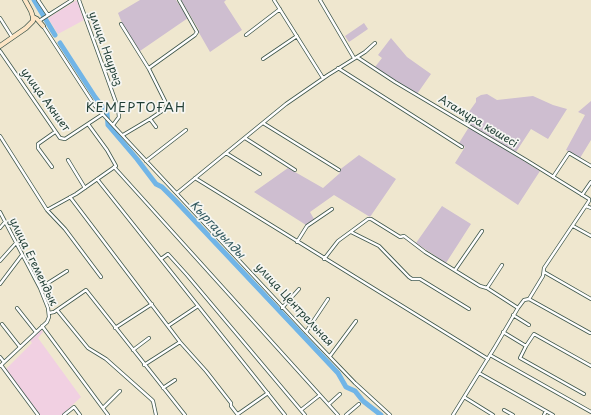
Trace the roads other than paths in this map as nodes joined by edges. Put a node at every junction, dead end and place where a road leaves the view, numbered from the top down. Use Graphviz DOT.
graph roads {
  1 [pos="25,0"];
  2 [pos="38,0"];
  3 [pos="72,0"];
  4 [pos="79,0"];
  5 [pos="179,0"];
  6 [pos="274,0"];
  7 [pos="320,0"];
  8 [pos="280,9"];
  9 [pos="33,17"];
  10 [pos="46,17"];
  11 [pos="0,18"];
  12 [pos="39,21"];
  13 [pos="121,24"];
  14 [pos="43,26"];
  15 [pos="246,35"];
  16 [pos="298,36"];
  17 [pos="12,37"];
  18 [pos="375,43"];
  19 [pos="0,46"];
  20 [pos="0,51"];
  21 [pos="356,58"];
  22 [pos="263,59"];
  23 [pos="148,68"];
  24 [pos="338,68"];
  25 [pos="323,78"];
  26 [pos="104,116"];
  27 [pos="150,119"];
  28 [pos="112,123"];
  29 [pos="88,124"];
  30 [pos="263,124"];
  31 [pos="156,127"];
  32 [pos="186,130"];
  33 [pos="55,132"];
  34 [pos="123,135"];
  35 [pos="0,136"];
  36 [pos="245,138"];
  37 [pos="462,147"];
  38 [pos="226,153"];
  39 [pos="68,160"];
  40 [pos="146,161"];
  41 [pos="591,166"];
  42 [pos="52,167"];
  43 [pos="114,167"];
  44 [pos="295,170"];
  45 [pos="339,170"];
  46 [pos="260,174"];
  47 [pos="553,177"];
  48 [pos="195,178"];
  49 [pos="97,179"];
  50 [pos="591,182"];
  51 [pos="85,188"];
  52 [pos="177,193"];
  53 [pos="582,195"];
  54 [pos="70,197"];
  55 [pos="586,206"];
  56 [pos="591,208"];
  57 [pos="332,209"];
  58 [pos="47,210"];
  59 [pos="0,212"];
  60 [pos="5,222"];
  61 [pos="573,226"];
  62 [pos="0,228"];
  63 [pos="482,231"];
  64 [pos="350,232"];
  65 [pos="591,236"];
  66 [pos="296,242"];
  67 [pos="16,243"];
  68 [pos="23,255"];
  69 [pos="161,259"];
  70 [pos="324,259"];
  71 [pos="0,261"];
  72 [pos="502,265"];
  73 [pos="455,270"];
  74 [pos="67,271"];
  75 [pos="544,272"];
  76 [pos="101,277"];
  77 [pos="0,284"];
  78 [pos="40,288"];
  79 [pos="487,288"];
  80 [pos="299,289"];
  81 [pos="328,299"];
  82 [pos="529,299"];
  83 [pos="591,299"];
  84 [pos="152,304"];
  85 [pos="198,306"];
  86 [pos="17,308"];
  87 [pos="282,308"];
  88 [pos="518,308"];
  89 [pos="469,309"];
  90 [pos="57,310"];
  91 [pos="49,313"];
  92 [pos="513,315"];
  93 [pos="356,321"];
  94 [pos="2,324"];
  95 [pos="529,325"];
  96 [pos="42,326"];
  97 [pos="168,326"];
  98 [pos="116,328"];
  99 [pos="36,332"];
  100 [pos="306,332"];
  101 [pos="503,332"];
  102 [pos="590,333"];
  103 [pos="149,338"];
  104 [pos="180,342"];
  105 [pos="526,346"];
  106 [pos="20,347"];
  107 [pos="133,350"];
  108 [pos="490,355"];
  109 [pos="330,356"];
  110 [pos="0,357"];
  111 [pos="488,359"];
  112 [pos="4,362"];
  113 [pos="144,365"];
  114 [pos="0,366"];
  115 [pos="591,366"];
  116 [pos="479,373"];
  117 [pos="175,380"];
  118 [pos="163,388"];
  119 [pos="120,391"];
  120 [pos="268,394"];
  121 [pos="340,394"];
  122 [pos="584,394"];
  123 [pos="320,395"];
  124 [pos="464,397"];
  125 [pos="328,404"];
  126 [pos="359,404"];
  127 [pos="103,408"];
  128 [pos="301,410"];
  129 [pos="504,410"];
  130 [pos="546,411"];
  131 [pos="591,412"];
  132 [pos="38,415"];
  133 [pos="64,415"];
  134 [pos="80,415"];
  135 [pos="108,415"];
  136 [pos="156,415"];
  137 [pos="185,415"];
  138 [pos="238,415"];
  139 [pos="285,415"];
  140 [pos="305,415"];
  141 [pos="338,415"];
  142 [pos="346,415"];
  143 [pos="390,415"];
  144 [pos="453,415"];
  145 [pos="493,415"];
  146 [pos="513,415"];
  147 [pos="544,415"];
  148 [pos="553,415"];
  1 -- 9 [label="main road"];
  2 -- 10 [label="street"];
  3 -- 10 [label="street"];
  4 -- 28 [label="street, улица Наурыз"];
  5 -- 23 [label="street"];
  6 -- 8 [label="street"];
  7 -- 21 [label="street"];
  8 -- 15 [label="street"];
  8 -- 16 [label="street"];
  9 -- 12 [label="main road, улица Центральная"];
  9 -- 17 [label="main road"];
  10 -- 12 [label="street"];
  11 -- 17 [label="street"];
  12 -- 14 [label="main road, улица Центральная"];
  13 -- 23 [label="street"];
  14 -- 26 [label="street, улица Центральная"];
  16 -- 22 [label="street"];
  16 -- 25 [label="street"];
  17 -- 19 [label="main road"];
  18 -- 21 [label="street"];
  20 -- 33 [label="street, улица Акниет"];
  21 -- 24 [label="street"];
  21 -- 47 [label="street, Атамұра көшесі"];
  23 -- 27 [label="street"];
  24 -- 25 [label="street"];
  24 -- 37 [label="street"];
  25 -- 30 [label="street"];
  26 -- 28 [label="street, улица Центральная"];
  26 -- 29 [label="street, улица Акниет"];
  27 -- 31 [label="street"];
  27 -- 34 [label="street"];
  28 -- 34 [label="street, улица Центральная"];
  29 -- 33 [label="street, улица Акниет"];
  29 -- 43 [label="street"];
  30 -- 36 [label="street"];
  30 -- 45 [label="street"];
  32 -- 40 [label="street"];
  33 -- 42 [label="street"];
  34 -- 40 [label="street, улица Центральная"];
  35 -- 58 [label="street"];
  36 -- 38 [label="street"];
  36 -- 44 [label="street"];
  38 -- 46 [label="street"];
  38 -- 48 [label="street"];
  39 -- 51 [label="street"];
  40 -- 52 [label="street, улица Центральная"];
  41 -- 47 [label="street"];
  43 -- 49 [label="street"];
  43 -- 123 [label="street"];
  47 -- 53 [label="street, Атамұра көшесі"];
  48 -- 52 [label="street"];
  48 -- 66 [label="street"];
  49 -- 51 [label="street"];
  49 -- 69 [label="street"];
  50 -- 53 [label="street"];
  51 -- 54 [label="street"];
  52 -- 87 [label="street, улица Центральная"];
  53 -- 55 [label="street, Атамұра көшесі"];
  54 -- 58 [label="street"];
  54 -- 84 [label="street"];
  55 -- 56 [label="street"];
  55 -- 61 [label="street"];
  57 -- 66 [label="street"];
  58 -- 76 [label="street"];
  59 -- 60 [label="street, улица Егемендык"];
  60 -- 62 [label="street"];
  60 -- 67 [label="street, улица Егемендык"];
  61 -- 65 [label="street"];
  61 -- 75 [label="street"];
  63 -- 73 [label="street"];
  64 -- 70 [label="street"];
  64 -- 73 [label="street"];
  64 -- 89 [label="street"];
  66 -- 70 [label="street"];
  67 -- 68 [label="street, улица Егемендык"];
  67 -- 71 [label="street"];
  68 -- 77 [label="street"];
  68 -- 78 [label="street, улица Егемендык"];
  69 -- 85 [label="street"];
  69 -- 128 [label="street"];
  70 -- 111 [label="street"];
  72 -- 79 [label="street"];
  73 -- 79 [label="street"];
  74 -- 78 [label="street"];
  75 -- 82 [label="street"];
  75 -- 83 [label="street"];
  78 -- 91 [label="street, улица Егемендык"];
  79 -- 88 [label="street"];
  80 -- 87 [label="street"];
  81 -- 100 [label="street"];
  82 -- 88 [label="street"];
  82 -- 102 [label="street"];
  84 -- 97 [label="street"];
  84 -- 98 [label="street"];
  85 -- 97 [label="street"];
  85 -- 120 [label="street"];
  86 -- 99 [label="street"];
  87 -- 100 [label="street, улица Центральная"];
  88 -- 92 [label="street"];
  90 -- 91 [label="street"];
  90 -- 98 [label="street"];
  90 -- 136 [label="street"];
  91 -- 96 [label="street, улица Егемендык"];
  92 -- 95 [label="street"];
  92 -- 101 [label="street"];
  93 -- 109 [label="street"];
  94 -- 106 [label="street"];
  96 -- 99 [label="street"];
  96 -- 127 [label="street"];
  97 -- 104 [label="street"];
  98 -- 107 [label="street"];
  99 -- 106 [label="street"];
  100 -- 109 [label="street, улица Центральная"];
  101 -- 105 [label="street"];
  101 -- 108 [label="street"];
  103 -- 107 [label="street"];
  104 -- 113 [label="street"];
  104 -- 138 [label="street"];
  105 -- 115 [label="street"];
  105 -- 122 [label="street"];
  106 -- 112 [label="street"];
  107 -- 113 [label="street"];
  108 -- 111 [label="street"];
  108 -- 131 [label="street"];
  109 -- 143 [label="street, улица Центральная"];
  110 -- 112 [label="street"];
  111 -- 116 [label="street"];
  112 -- 114 [label="street"];
  113 -- 118 [label="street"];
  114 -- 132 [label="street"];
  116 -- 124 [label="street"];
  116 -- 130 [label="street"];
  117 -- 118 [label="street"];
  118 -- 137 [label="street"];
  119 -- 127 [label="street"];
  120 -- 138 [label="street"];
  120 -- 139 [label="street"];
  121 -- 125 [label="street"];
  123 -- 125 [label="street"];
  123 -- 128 [label="street"];
  124 -- 144 [label="street"];
  124 -- 145 [label="street"];
  125 -- 141 [label="street"];
  126 -- 142 [label="street"];
  127 -- 135 [label="street"];
  128 -- 140 [label="street"];
  129 -- 146 [label="street"];
  130 -- 147 [label="street"];
  130 -- 148 [label="street"];
  133 -- 134 [label="street"];
}
